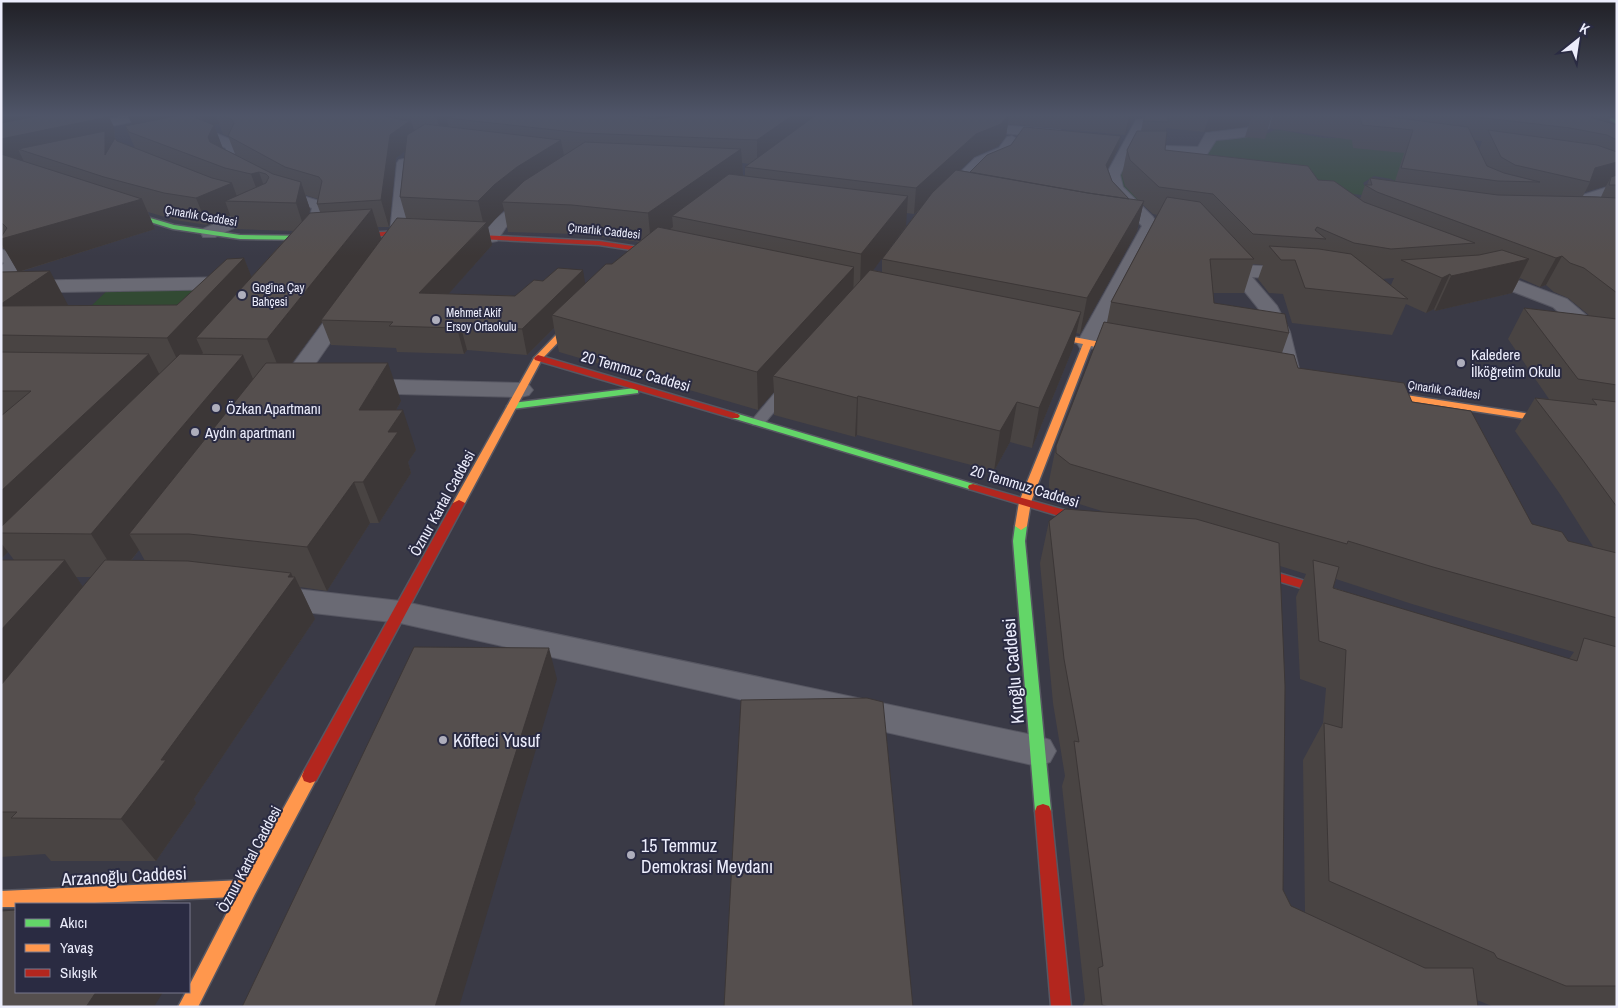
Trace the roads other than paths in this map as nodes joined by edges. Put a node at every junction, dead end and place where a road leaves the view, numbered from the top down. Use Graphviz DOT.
graph roads {
  1 [pos="226,162"];
  2 [pos="405,162"];
  3 [pos="979,162"];
  4 [pos="1116,162"];
  5 [pos="1617,189"];
  6 [pos="543,190"];
  7 [pos="949,192"];
  8 [pos="288,196"];
  9 [pos="967,196"];
  10 [pos="237,201"];
  11 [pos="101,205"];
  12 [pos="263,208"];
  13 [pos="929,212"];
  14 [pos="1554,212"];
  15 [pos="209,233"];
  16 [pos="398,233"];
  17 [pos="491,237"];
  18 [pos="314,238"];
  19 [pos="670,240"];
  20 [pos="1217,248"];
  21 [pos="655,251"];
  22 [pos="1,254"];
  23 [pos="684,257"];
  24 [pos="295,261"];
  25 [pos="642,261"];
  26 [pos="375,265"];
  27 [pos="1237,270"];
  28 [pos="1466,274"];
  29 [pos="1316,276"];
  30 [pos="1,281"];
  31 [pos="257,283"];
  32 [pos="1,288"];
  33 [pos="358,289"];
  34 [pos="1,300"];
  35 [pos="594,301"];
  36 [pos="1023,329"];
  37 [pos="1088,343"];
  38 [pos="1617,352"];
  39 [pos="1145,354"];
  40 [pos="538,358"];
  41 [pos="796,378"];
  42 [pos="1293,381"];
  43 [pos="647,390"];
  44 [pos="1360,392"];
  45 [pos="517,398"];
  46 [pos="1465,407"];
  47 [pos="758,422"];
  48 [pos="1617,430"];
  49 [pos="1479,432"];
  50 [pos="1025,502"];
  51 [pos="1109,527"];
  52 [pos="1231,563"];
  53 [pos="1278,578"];
  54 [pos="241,594"];
  55 [pos="1353,600"];
  56 [pos="400,612"];
  57 [pos="1279,616"];
  58 [pos="1037,751"];
  59 [pos="249,888"];
  60 [pos="1,899"];
  61 [pos="188,1007"];
  62 [pos="1060,1007"];
  1 -- 8 [label="street"];
  2 -- 16 [label="street"];
  3 -- 7 [label="street"];
  4 -- 37 [label="street"];
  5 -- 14 [label="street"];
  6 -- 17 [label="street"];
  7 -- 9 [label="street"];
  7 -- 13 [label="street"];
  8 -- 12 [label="street"];
  8 -- 18 [label="street"];
  10 -- 12 [label="street"];
  11 -- 15 [label="street, Çınarlık Caddesi"];
  12 -- 15 [label="street"];
  15 -- 18 [label="street, Çınarlık Caddesi"];
  16 -- 17 [label="street, Çınarlık Caddesi"];
  16 -- 18 [label="street, Çınarlık Caddesi"];
  16 -- 26 [label="street"];
  17 -- 21 [label="street, Çınarlık Caddesi"];
  18 -- 24 [label="street"];
  19 -- 21 [label="street"];
  20 -- 27 [label="street"];
  21 -- 23 [label="street, Çınarlık Caddesi"];
  21 -- 25 [label="street"];
  22 -- 30 [label="street"];
  27 -- 29 [label="street"];
  27 -- 42 [label="street"];
  28 -- 38 [label="street"];
  31 -- 32 [label="street"];
  32 -- 34 [label="street"];
  33 -- 45 [label="street"];
  35 -- 40 [label="street, Öznur Kartal Caddesi"];
  36 -- 37 [label="street"];
  37 -- 39 [label="street"];
  37 -- 50 [label="street, Kıroğlu Caddesi"];
  40 -- 43 [label="street, 20 Temmuz Caddesi"];
  40 -- 45 [label="street, Öznur Kartal Caddesi"];
  41 -- 47 [label="lane"];
  43 -- 45 [label="street"];
  43 -- 47 [label="street, 20 Temmuz Caddesi"];
  44 -- 46 [label="street, Çınarlık Caddesi"];
  45 -- 56 [label="street, Öznur Kartal Caddesi"];
  46 -- 48 [label="street, Çınarlık Caddesi"];
  46 -- 49 [label="street"];
  47 -- 50 [label="street, 20 Temmuz Caddesi"];
  50 -- 51 [label="street, 20 Temmuz Caddesi"];
  50 -- 58 [label="street, Kıroğlu Caddesi"];
  52 -- 53 [label="street"];
  53 -- 55 [label="street"];
  53 -- 57 [label="street"];
  54 -- 56 [label="street"];
  56 -- 58 [label="street"];
  56 -- 59 [label="street, Öznur Kartal Caddesi"];
  58 -- 62 [label="street, Kıroğlu Caddesi"];
  59 -- 60 [label="street, Arzanoğlu Caddesi"];
  59 -- 61 [label="street, Öznur Kartal Caddesi"];
}
